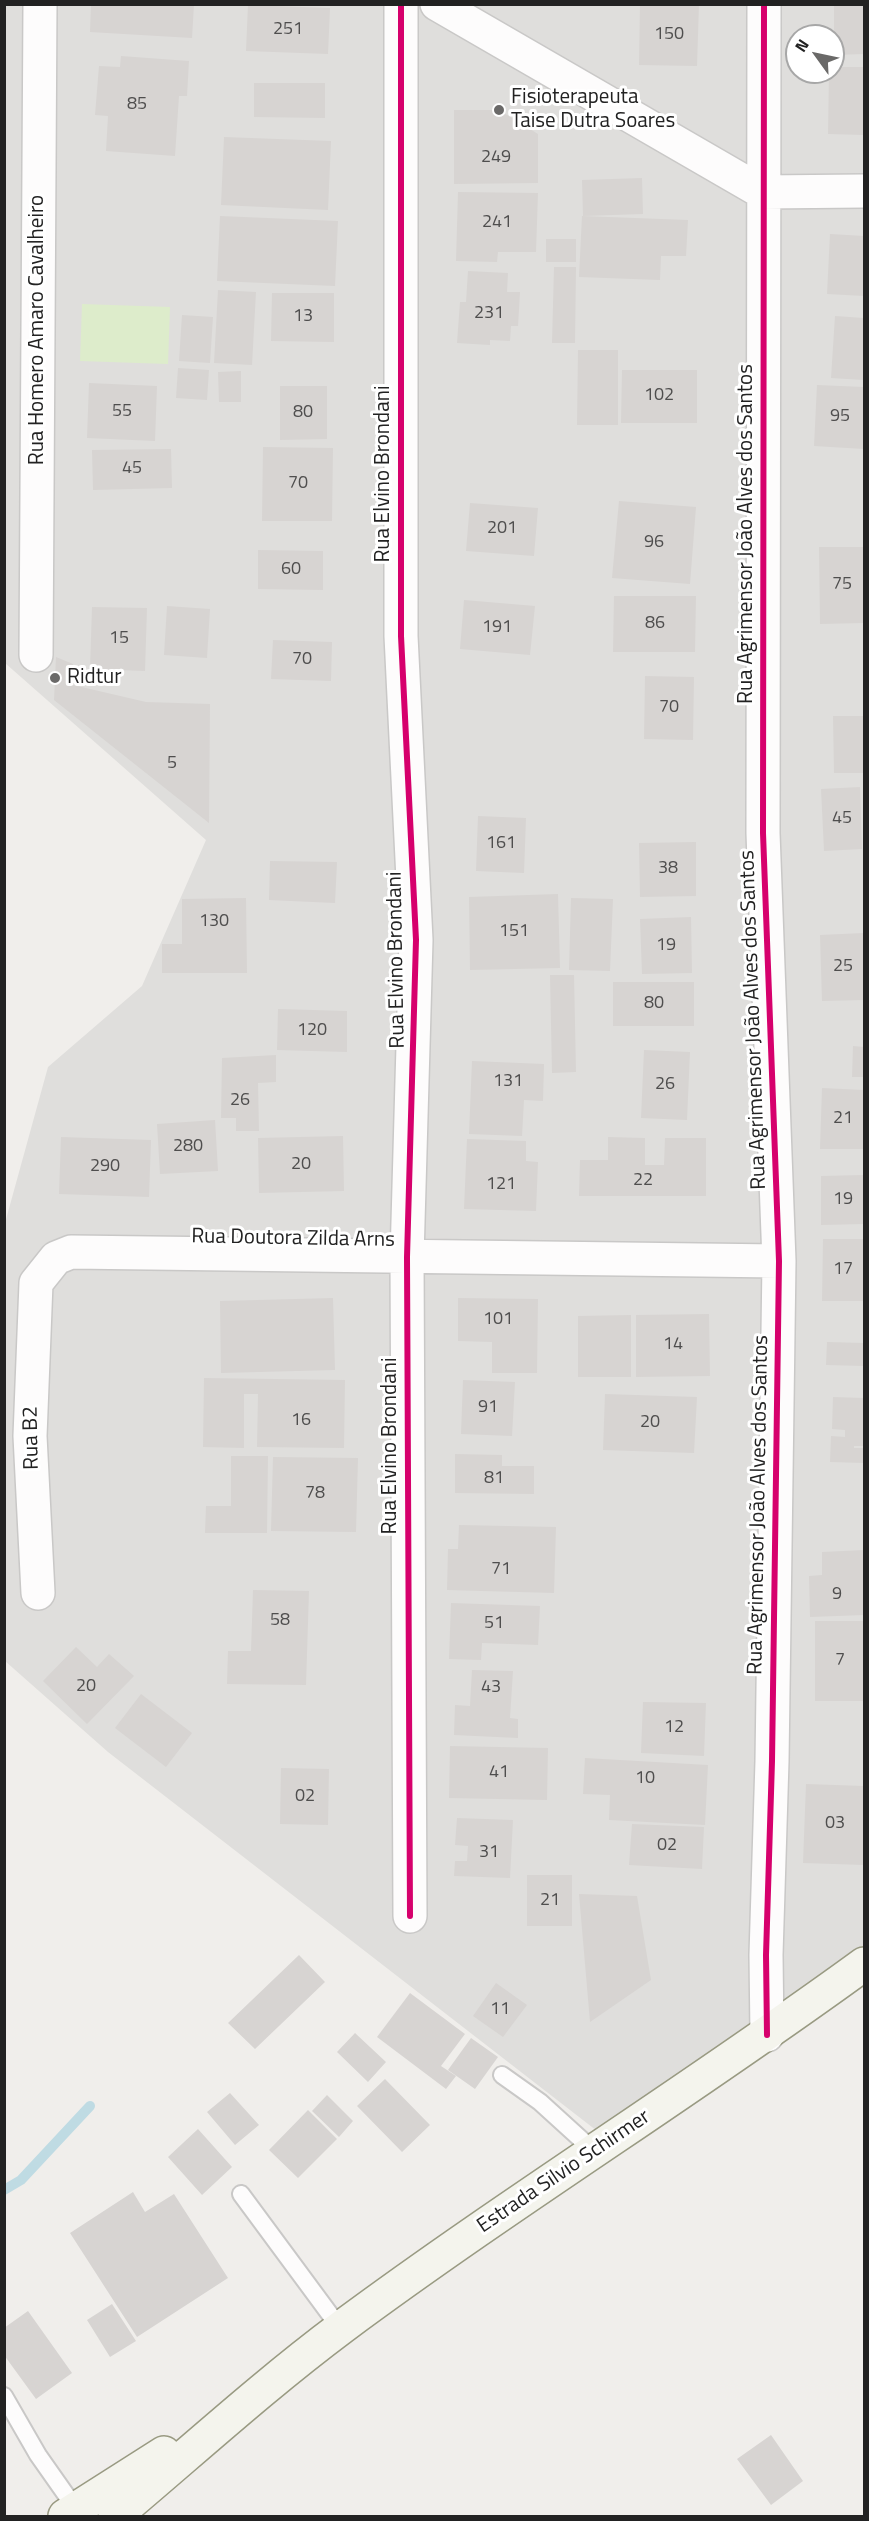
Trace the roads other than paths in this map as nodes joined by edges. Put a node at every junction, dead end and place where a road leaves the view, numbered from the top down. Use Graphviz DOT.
graph roads {
  1 [pos="40,4"];
  2 [pos="400,4"];
  3 [pos="437,4"];
  4 [pos="764,4"];
  5 [pos="864,191"];
  6 [pos="762,192"];
  7 [pos="36,655"];
  8 [pos="407,1257"];
  9 [pos="779,1261"];
  10 [pos="36,1283"];
  11 [pos="38,1593"];
  12 [pos="410,1916"];
  13 [pos="864,1964"];
  14 [pos="766,2035"];
  15 [pos="502,2075"];
  16 [pos="595,2152"];
  17 [pos="241,2194"];
  18 [pos="340,2328"];
  19 [pos="268,2385"];
  20 [pos="4,2396"];
  21 [pos="71,2513"];
  22 [pos="116,2517"];
  1 -- 7 [label="street, Rua Homero Amaro Cavalheiro"];
  2 -- 8 [label="street, Rua Elvino Brondani"];
  3 -- 6 [label="street"];
  4 -- 6 [label="street, Rua Agrimensor João Alves dos Santos"];
  5 -- 6 [label="street"];
  6 -- 9 [label="street, Rua Agrimensor João Alves dos Santos"];
  8 -- 9 [label="street, Rua Doutora Zilda Arns"];
  8 -- 10 [label="street, Rua Doutora Zilda Arns"];
  8 -- 12 [label="street, Rua Elvino Brondani"];
  9 -- 14 [label="street, Rua Agrimensor João Alves dos Santos"];
  10 -- 11 [label="street, Rua B2"];
  13 -- 14 [label="street, Estrada Silvio Schirmer"];
  14 -- 16 [label="street, Estrada Silvio Schirmer"];
  15 -- 16 [label="lane"];
  16 -- 18 [label="street, Estrada Silvio Schirmer"];
  17 -- 18 [label="lane"];
  18 -- 19 [label="street, Estrada Silvio Schirmer"];
  19 -- 21 [label="street, Estrada Silvio Schirmer"];
  19 -- 22 [label="street, Estrada Silvio Schirmer"];
  20 -- 21 [label="lane"];
}
